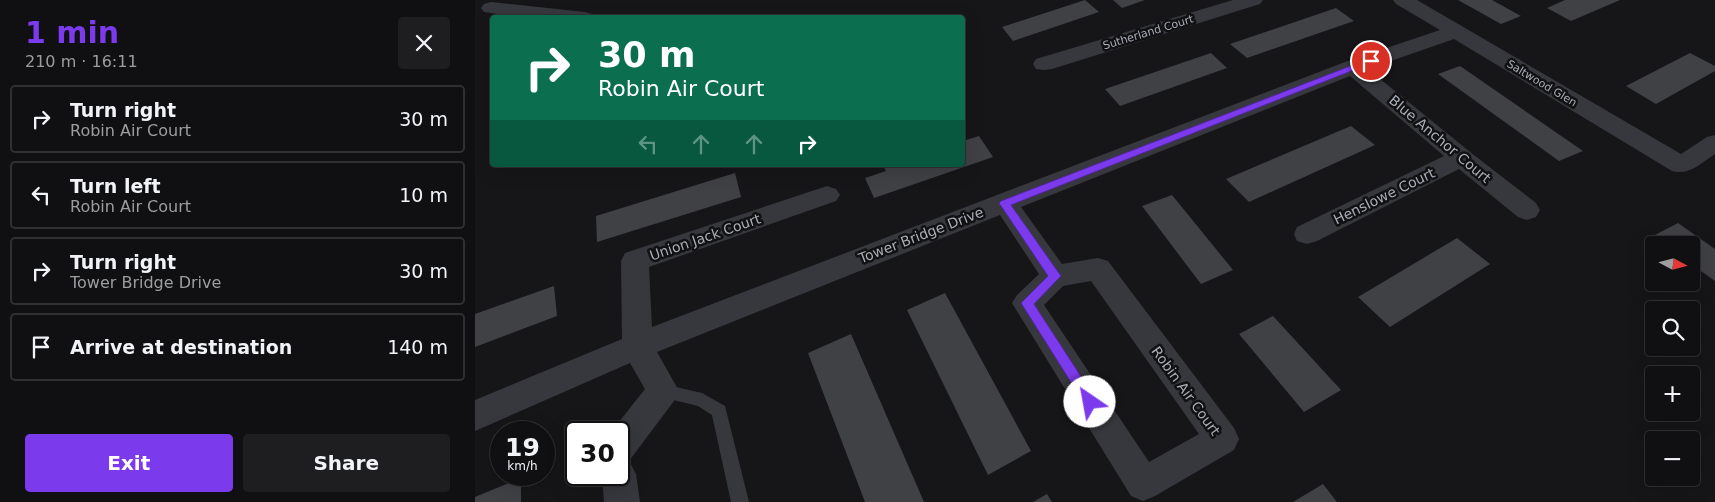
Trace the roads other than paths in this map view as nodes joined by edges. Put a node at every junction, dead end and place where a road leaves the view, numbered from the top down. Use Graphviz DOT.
graph roads {
  1 [pos="1253,0"];
  2 [pos="1403,0"];
  3 [pos="488,9"];
  4 [pos="553,15"];
  5 [pos="1455,32"];
  6 [pos="1044,64"];
  7 [pos="1353,67"];
  8 [pos="1715,143"];
  9 [pos="1461,158"];
  10 [pos="827,195"];
  11 [pos="1005,203"];
  12 [pos="1527,210"];
  13 [pos="1307,234"];
  14 [pos="1055,276"];
  15 [pos="637,346"];
  16 [pos="663,390"];
  17 [pos="475,416"];
  18 [pos="630,434"];
  19 [pos="621,486"];
  20 [pos="623,502"];
  21 [pos="740,502"];
  1 -- 6 [label="street, Sutherland Court"];
  2 -- 5 [label="street, Saltwood Glen"];
  3 -- 4 [label="street"];
  5 -- 7 [label="street, Tower Bridge Drive"];
  5 -- 8 [label="street, Saltwood Glen"];
  7 -- 9 [label="street, Blue Anchor Court"];
  7 -- 11 [label="street, Tower Bridge Drive"];
  9 -- 12 [label="street, Blue Anchor Court"];
  9 -- 13 [label="street, Henslowe Court"];
  10 -- 15 [label="street, Union Jack Court"];
  11 -- 14 [label="street"];
  11 -- 15 [label="street, Tower Bridge Drive"];
  14 -- 14 [label="street, Robin Air Court"];
  15 -- 16 [label="street"];
  15 -- 17 [label="street, Tower Bridge Drive"];
  16 -- 18 [label="street"];
  16 -- 21 [label="lane"];
  19 -- 20 [label="street"];
}
